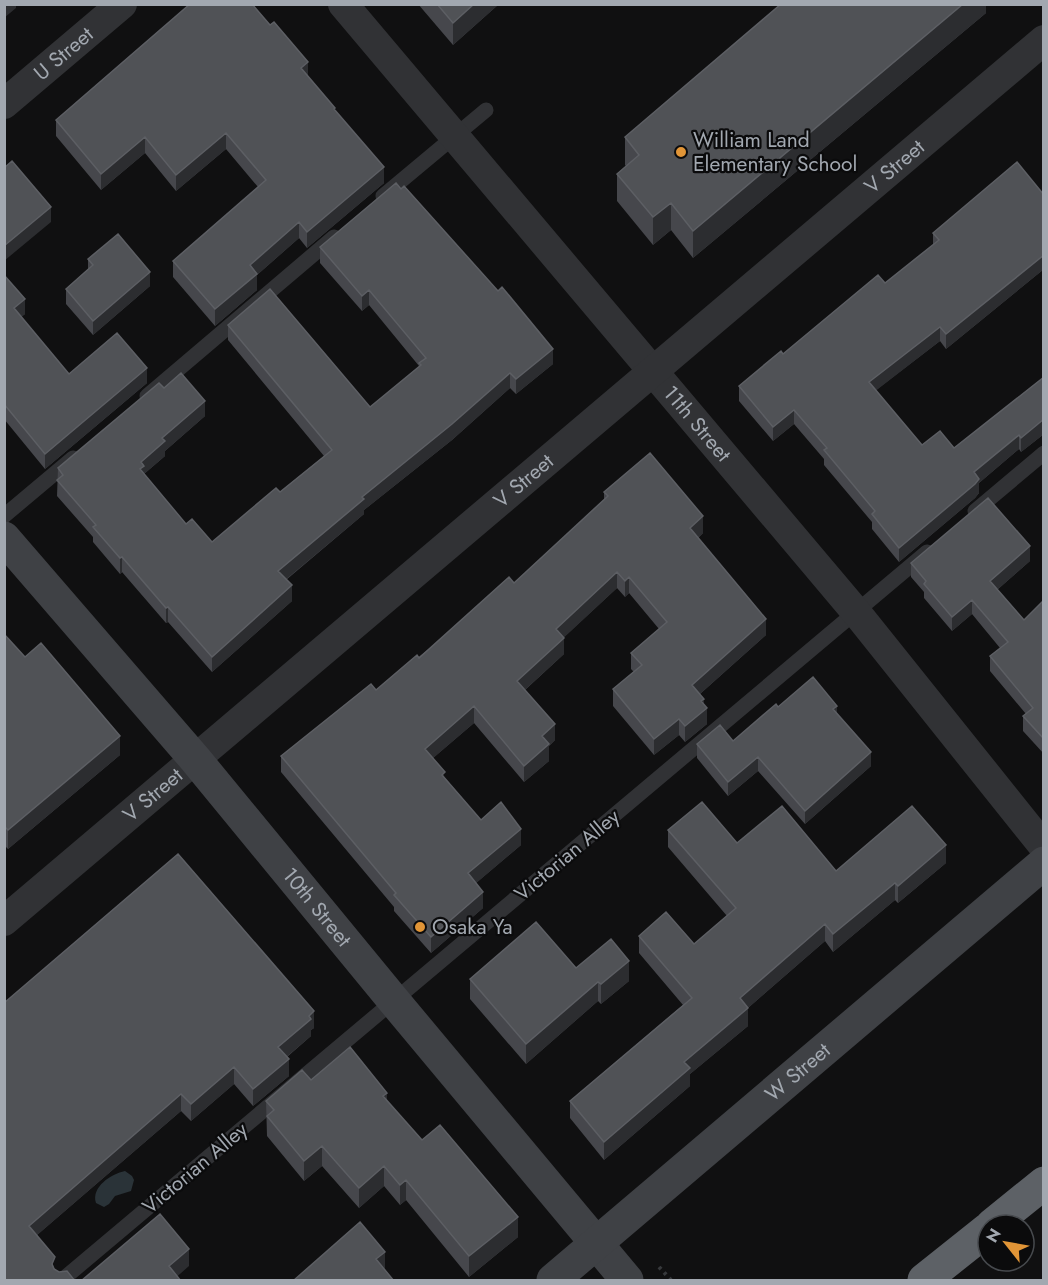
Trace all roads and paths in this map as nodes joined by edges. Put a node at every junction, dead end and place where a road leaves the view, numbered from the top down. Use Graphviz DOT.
graph roads {
  1 [pos="123,4"];
  2 [pos="343,4"];
  3 [pos="1044,40"];
  4 [pos="4,104"];
  5 [pos="486,110"];
  6 [pos="454,136"];
  7 [pos="372,205"];
  8 [pos="345,228"];
  9 [pos="652,371"];
  10 [pos="139,402"];
  11 [pos="85,448"];
  12 [pos="1044,453"];
  13 [pos="4,516"];
  14 [pos="962,522"];
  15 [pos="4,538"];
  16 [pos="934,545"];
  17 [pos="856,612"];
  18 [pos="195,759"];
  19 [pos="1044,848"];
  20 [pos="1044,863"];
  21 [pos="4,921"];
  22 [pos="394,1001"];
  23 [pos="1044,1183"];
  24 [pos="1007,1213"];
  25 [pos="976,1238"];
  26 [pos="597,1244"];
  27 [pos="62,1281"];
  28 [pos="553,1281"];
  29 [pos="627,1281"];
  30 [pos="924,1281"];
  1 -- 4 [label="street, U Street"];
  2 -- 6 [label="street, 11th Street"];
  3 -- 9 [label="street, V Street"];
  5 -- 6 [label="lane"];
  6 -- 7 [label="lane"];
  6 -- 9 [label="street, 11th Street"];
  8 -- 10 [label="lane"];
  9 -- 17 [label="street, 11th Street"];
  9 -- 18 [label="street, V Street"];
  11 -- 13 [label="lane"];
  12 -- 14 [label="lane"];
  15 -- 18 [label="street, 10th Street"];
  16 -- 17 [label="lane, Victorian Alley"];
  17 -- 19 [label="street, 11th Street"];
  17 -- 22 [label="lane, Victorian Alley"];
  18 -- 21 [label="street, V Street"];
  18 -- 22 [label="street, 10th Street"];
  20 -- 26 [label="street, W Street"];
  22 -- 26 [label="street, 10th Street"];
  22 -- 27 [label="lane, Victorian Alley"];
  23 -- 24 [label="highway"];
  25 -- 30 [label="highway"];
  26 -- 28 [label="street, W Street"];
  26 -- 29 [label="street, 10th Street"];
}
